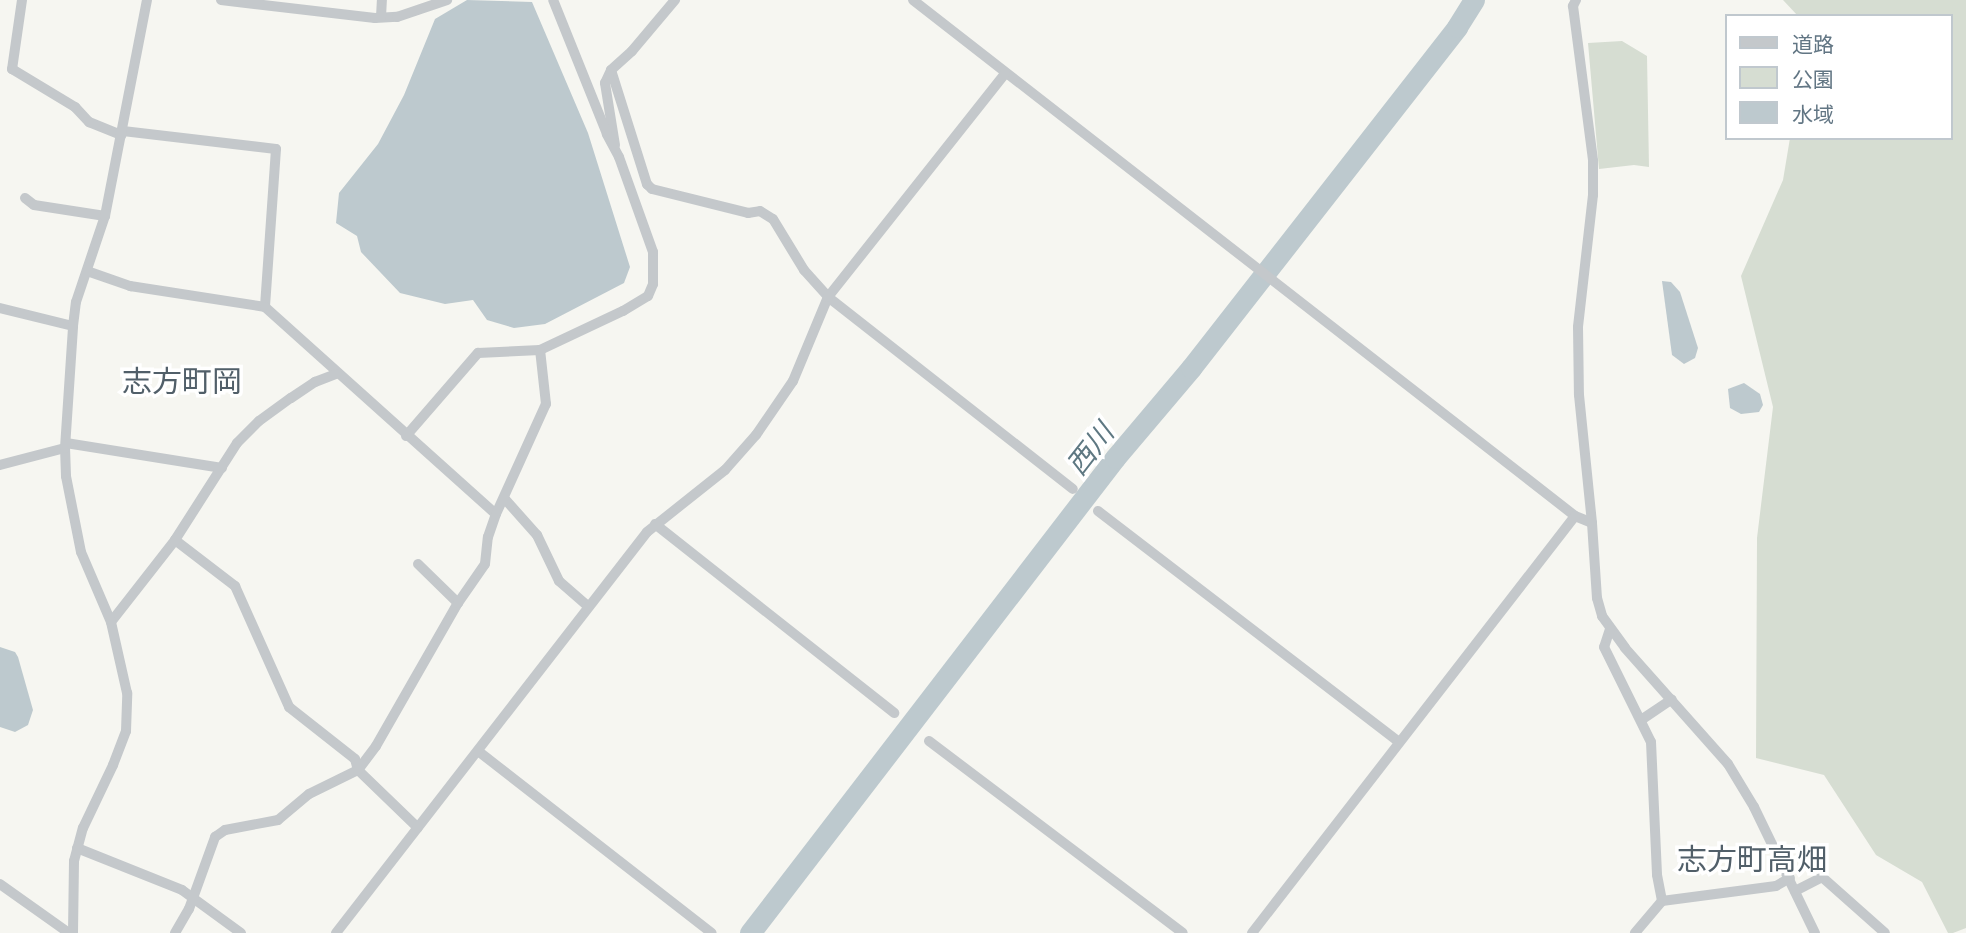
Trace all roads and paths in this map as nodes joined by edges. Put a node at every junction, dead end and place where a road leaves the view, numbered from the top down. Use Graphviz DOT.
graph roads {
  1 [pos="22,0"];
  2 [pos="148,0"];
  3 [pos="221,0"];
  4 [pos="382,0"];
  5 [pos="447,0"];
  6 [pos="553,0"];
  7 [pos="675,0"];
  8 [pos="913,0"];
  9 [pos="1572,2"];
  10 [pos="380,17"];
  11 [pos="611,69"];
  12 [pos="1004,74"];
  13 [pos="122,133"];
  14 [pos="615,148"];
  15 [pos="24,198"];
  16 [pos="105,216"];
  17 [pos="87,271"];
  18 [pos="828,297"];
  19 [pos="265,307"];
  20 [pos="0,309"];
  21 [pos="73,326"];
  22 [pos="540,350"];
  23 [pos="335,374"];
  24 [pos="406,436"];
  25 [pos="65,445"];
  26 [pos="0,465"];
  27 [pos="222,468"];
  28 [pos="1073,489"];
  29 [pos="504,498"];
  30 [pos="1098,510"];
  31 [pos="496,514"];
  32 [pos="1575,516"];
  33 [pos="1591,523"];
  34 [pos="655,524"];
  35 [pos="175,541"];
  36 [pos="418,564"];
  37 [pos="458,603"];
  38 [pos="588,606"];
  39 [pos="111,622"];
  40 [pos="1610,629"];
  41 [pos="1672,699"];
  42 [pos="894,713"];
  43 [pos="1641,720"];
  44 [pos="929,741"];
  45 [pos="1399,742"];
  46 [pos="478,751"];
  47 [pos="358,770"];
  48 [pos="418,828"];
  49 [pos="77,848"];
  50 [pos="1790,878"];
  51 [pos="0,884"];
  52 [pos="1795,891"];
  53 [pos="194,896"];
  54 [pos="1662,901"];
  55 [pos="71,933"];
  56 [pos="174,933"];
  57 [pos="241,933"];
  58 [pos="336,933"];
  59 [pos="712,933"];
  60 [pos="1183,933"];
  61 [pos="1252,933"];
  62 [pos="1635,933"];
  63 [pos="1815,933"];
  64 [pos="1885,933"];
  1 -- 13 [label="street"];
  2 -- 13 [label="street"];
  3 -- 10 [label="street"];
  4 -- 10 [label="street"];
  5 -- 10 [label="street"];
  6 -- 14 [label="street"];
  7 -- 11 [label="street"];
  8 -- 12 [label="street"];
  9 -- 33 [label="street"];
  11 -- 14 [label="street"];
  11 -- 18 [label="street"];
  12 -- 18 [label="street"];
  12 -- 32 [label="street"];
  13 -- 16 [label="street"];
  13 -- 19 [label="street"];
  14 -- 22 [label="street"];
  15 -- 16 [label="street"];
  16 -- 17 [label="street"];
  17 -- 19 [label="street"];
  17 -- 21 [label="street"];
  18 -- 28 [label="street"];
  18 -- 34 [label="street"];
  19 -- 23 [label="street"];
  20 -- 21 [label="street"];
  21 -- 25 [label="street"];
  22 -- 24 [label="street"];
  22 -- 29 [label="street"];
  23 -- 24 [label="street"];
  23 -- 27 [label="street"];
  24 -- 31 [label="street"];
  25 -- 26 [label="street"];
  25 -- 27 [label="street"];
  25 -- 39 [label="street"];
  27 -- 35 [label="street"];
  29 -- 31 [label="street"];
  29 -- 38 [label="street"];
  30 -- 45 [label="street"];
  31 -- 37 [label="street"];
  32 -- 33 [label="street"];
  32 -- 45 [label="street"];
  33 -- 40 [label="street"];
  34 -- 38 [label="street"];
  34 -- 42 [label="street"];
  35 -- 39 [label="street"];
  35 -- 47 [label="street"];
  36 -- 37 [label="street"];
  37 -- 47 [label="street"];
  38 -- 46 [label="street"];
  39 -- 49 [label="street"];
  40 -- 41 [label="street"];
  40 -- 43 [label="street"];
  41 -- 43 [label="street"];
  41 -- 50 [label="street"];
  43 -- 54 [label="street"];
  44 -- 60 [label="street"];
  45 -- 61 [label="street"];
  46 -- 48 [label="street"];
  46 -- 59 [label="street"];
  47 -- 48 [label="street"];
  47 -- 53 [label="street"];
  48 -- 58 [label="street"];
  49 -- 53 [label="street"];
  49 -- 55 [label="street"];
  50 -- 52 [label="street"];
  50 -- 54 [label="street"];
  51 -- 55 [label="street"];
  52 -- 63 [label="street"];
  52 -- 64 [label="street"];
  53 -- 56 [label="street"];
  53 -- 57 [label="street"];
  54 -- 62 [label="street"];
}
